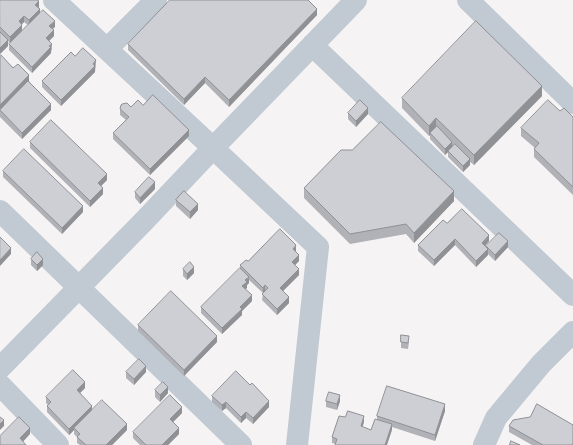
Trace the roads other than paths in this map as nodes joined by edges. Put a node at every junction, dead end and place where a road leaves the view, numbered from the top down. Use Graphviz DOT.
graph roads {
  1 [pos="54,0"];
  2 [pos="156,0"];
  3 [pos="356,0"];
  4 [pos="468,0"];
  5 [pos="312,45"];
  6 [pos="108,49"];
  7 [pos="573,103"];
  8 [pos="213,148"];
  9 [pos="0,211"];
  10 [pos="79,288"];
  11 [pos="573,294"];
  12 [pos="573,332"];
  13 [pos="0,368"];
  14 [pos="0,385"];
  15 [pos="58,445"];
  16 [pos="241,445"];
  17 [pos="297,445"];
  18 [pos="484,445"];
  1 -- 6 [label="street"];
  2 -- 6 [label="street"];
  3 -- 5 [label="street"];
  4 -- 7 [label="street"];
  5 -- 8 [label="street"];
  5 -- 11 [label="street"];
  6 -- 8 [label="street"];
  8 -- 10 [label="street"];
  8 -- 17 [label="street"];
  9 -- 10 [label="street"];
  10 -- 13 [label="street"];
  10 -- 16 [label="street"];
  12 -- 18 [label="street"];
  14 -- 15 [label="street"];
}
